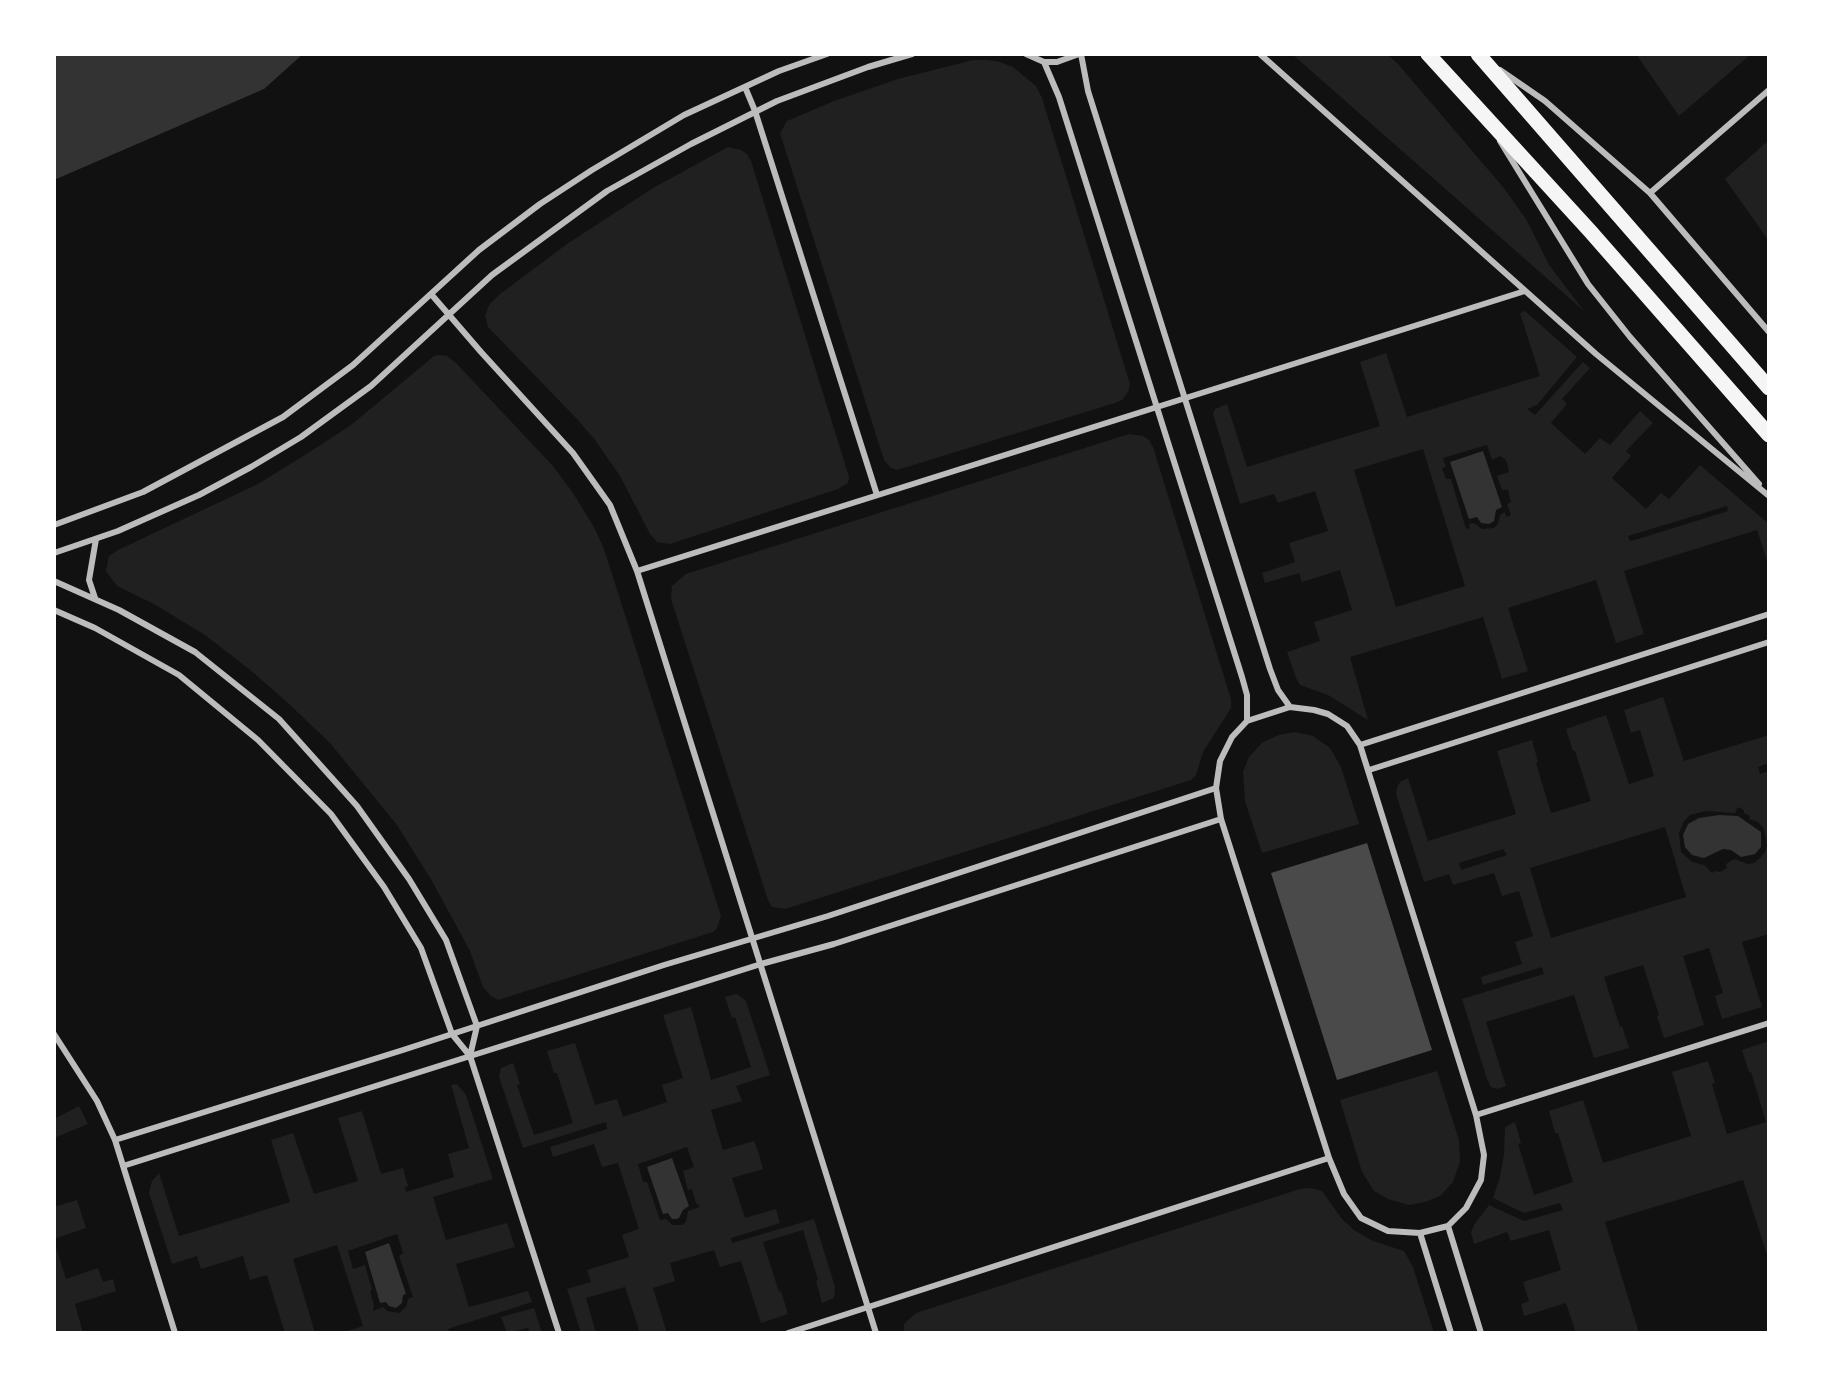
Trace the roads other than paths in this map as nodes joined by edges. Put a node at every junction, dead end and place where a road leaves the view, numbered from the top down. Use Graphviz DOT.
graph roads {
  1 [pos="827,54"];
  2 [pos="912,54"];
  3 [pos="1026,54"];
  4 [pos="1080,54"];
  5 [pos="1260,54"];
  6 [pos="1428,54"];
  7 [pos="1479,56"];
  8 [pos="1044,62"];
  9 [pos="745,87"];
  10 [pos="1769,90"];
  11 [pos="755,111"];
  12 [pos="1482,112"];
  13 [pos="1650,193"];
  14 [pos="1525,291"];
  15 [pos="431,294"];
  16 [pos="448,313"];
  17 [pos="1769,332"];
  18 [pos="1769,388"];
  19 [pos="1186,398"];
  20 [pos="1156,408"];
  21 [pos="1769,435"];
  22 [pos="877,495"];
  23 [pos="1769,496"];
  24 [pos="54,525"];
  25 [pos="96,539"];
  26 [pos="54,553"];
  27 [pos="637,571"];
  28 [pos="54,581"];
  29 [pos="95,598"];
  30 [pos="54,610"];
  31 [pos="1769,614"];
  32 [pos="1769,642"];
  33 [pos="1290,707"];
  34 [pos="1247,721"];
  35 [pos="1360,745"];
  36 [pos="1369,770"];
  37 [pos="1216,788"];
  38 [pos="1221,819"];
  39 [pos="752,937"];
  40 [pos="761,964"];
  41 [pos="1769,1023"];
  42 [pos="477,1026"];
  43 [pos="54,1034"];
  44 [pos="452,1034"];
  45 [pos="470,1056"];
  46 [pos="1476,1115"];
  47 [pos="115,1140"];
  48 [pos="1329,1158"];
  49 [pos="123,1166"];
  50 [pos="1448,1226"];
  51 [pos="1420,1233"];
  52 [pos="868,1307"];
  53 [pos="175,1333"];
  54 [pos="559,1333"];
  55 [pos="788,1333"];
  56 [pos="876,1333"];
  57 [pos="1451,1333"];
  58 [pos="1481,1333"];
  1 -- 9 [label="street"];
  2 -- 11 [label="street"];
  3 -- 8 [label="street"];
  4 -- 8 [label="street"];
  4 -- 19 [label="street"];
  5 -- 14 [label="street"];
  6 -- 12 [label="main road"];
  7 -- 13 [label="street"];
  7 -- 18 [label="main road"];
  8 -- 20 [label="street"];
  9 -- 11 [label="street"];
  9 -- 15 [label="street"];
  10 -- 13 [label="street"];
  11 -- 16 [label="street"];
  11 -- 22 [label="street"];
  12 -- 21 [label="main road"];
  12 -- 23 [label="street"];
  13 -- 17 [label="street"];
  14 -- 19 [label="street"];
  14 -- 23 [label="street"];
  15 -- 16 [label="street"];
  15 -- 24 [label="street"];
  16 -- 25 [label="street"];
  16 -- 27 [label="street"];
  19 -- 20 [label="street"];
  19 -- 33 [label="street"];
  20 -- 22 [label="street"];
  20 -- 34 [label="street"];
  22 -- 27 [label="street"];
  25 -- 26 [label="street"];
  25 -- 29 [label="street"];
  27 -- 39 [label="street"];
  28 -- 29 [label="street"];
  29 -- 42 [label="street"];
  30 -- 44 [label="street"];
  31 -- 35 [label="street"];
  32 -- 36 [label="street"];
  33 -- 34 [label="street"];
  33 -- 35 [label="street"];
  34 -- 37 [label="street"];
  35 -- 36 [label="street"];
  36 -- 46 [label="street"];
  37 -- 38 [label="street"];
  37 -- 39 [label="street"];
  38 -- 40 [label="street"];
  38 -- 48 [label="street"];
  39 -- 40 [label="street"];
  39 -- 42 [label="street"];
  40 -- 45 [label="street"];
  40 -- 52 [label="street"];
  41 -- 46 [label="street"];
  42 -- 44 [label="street"];
  42 -- 45 [label="street"];
  43 -- 47 [label="street"];
  44 -- 45 [label="street"];
  44 -- 47 [label="street"];
  45 -- 49 [label="street"];
  45 -- 54 [label="street"];
  46 -- 50 [label="street"];
  47 -- 49 [label="street"];
  48 -- 51 [label="street"];
  48 -- 52 [label="street"];
  49 -- 53 [label="street"];
  50 -- 51 [label="street"];
  50 -- 58 [label="street"];
  51 -- 57 [label="street"];
  52 -- 55 [label="street"];
  52 -- 56 [label="street"];
}
